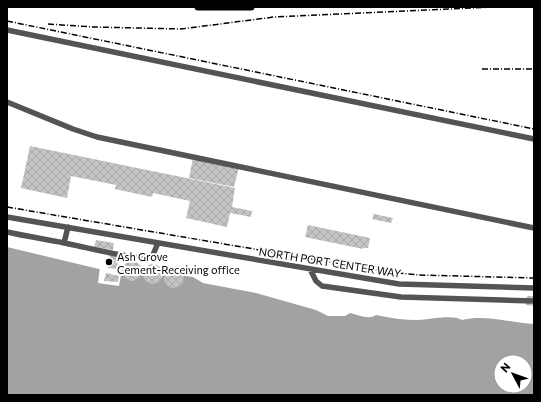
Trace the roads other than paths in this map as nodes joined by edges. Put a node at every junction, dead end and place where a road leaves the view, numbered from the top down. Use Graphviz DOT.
graph roads {
  1 [pos="198,7"];
  2 [pos="251,7"];
  3 [pos="7,30"];
  4 [pos="7,102"];
  5 [pos="534,138"];
  6 [pos="7,217"];
  7 [pos="68,227"];
  8 [pos="534,228"];
  9 [pos="7,232"];
  10 [pos="64,243"];
  11 [pos="158,243"];
  12 [pos="310,269"];
  13 [pos="534,288"];
  14 [pos="534,301"];
  1 -- 2 [label="main road"];
  3 -- 5 [label="lane"];
  4 -- 8 [label="lane"];
  6 -- 7 [label="lane, NORTH PORT CENTER WAY"];
  7 -- 10 [label="lane"];
  7 -- 11 [label="lane, NORTH PORT CENTER WAY"];
  9 -- 10 [label="lane"];
  10 -- 11 [label="lane"];
  11 -- 12 [label="lane, NORTH PORT CENTER WAY"];
  12 -- 13 [label="lane, NORTH PORT CENTER WAY"];
  12 -- 14 [label="lane"];
}
